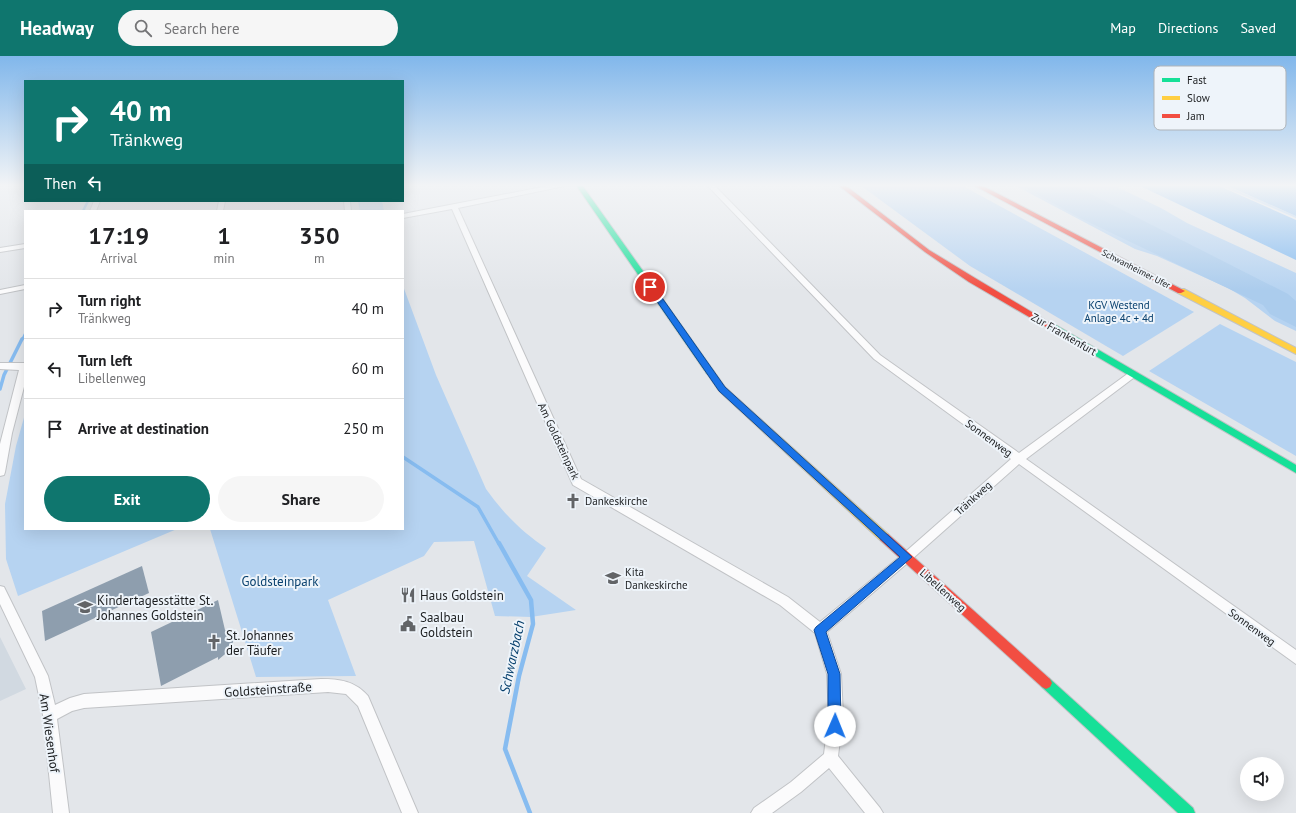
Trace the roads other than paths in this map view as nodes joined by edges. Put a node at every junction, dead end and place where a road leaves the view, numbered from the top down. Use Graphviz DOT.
graph roads {
  1 [pos="460,220"];
  2 [pos="604,220"];
  3 [pos="745,220"];
  4 [pos="888,220"];
  5 [pos="1044,220"];
  6 [pos="1062,220"];
  7 [pos="24,246"];
  8 [pos="0,250"];
  9 [pos="24,287"];
  10 [pos="0,292"];
  11 [pos="1296,341"];
  12 [pos="1296,351"];
  13 [pos="2,366"];
  14 [pos="24,366"];
  15 [pos="24,370"];
  16 [pos="1133,374"];
  17 [pos="1018,459"];
  18 [pos="1296,469"];
  19 [pos="0,472"];
  20 [pos="907,557"];
  21 [pos="0,591"];
  22 [pos="820,630"];
  23 [pos="1296,658"];
  24 [pos="50,715"];
  25 [pos="830,758"];
  26 [pos="61,813"];
  27 [pos="410,813"];
  28 [pos="759,813"];
  29 [pos="875,813"];
  30 [pos="1188,813"];
  1 -- 22 [label="street, Am Goldsteinpark"];
  2 -- 20 [label="street, Libellenweg"];
  3 -- 17 [label="street, Sonnenweg"];
  4 -- 16 [label="street, Zur Frankenfurt"];
  5 -- 12 [label="street, Schwanheimer Ufer"];
  6 -- 11 [label="street, Schwanheimer Ufer"];
  7 -- 8 [label="street"];
  9 -- 10 [label="street"];
  13 -- 14 [label="street"];
  15 -- 19 [label="street"];
  16 -- 17 [label="street, Tränkweg"];
  16 -- 18 [label="street, Zur Frankenfurt"];
  17 -- 20 [label="street, Tränkweg"];
  17 -- 23 [label="street, Sonnenweg"];
  20 -- 22 [label="street, Tränkweg"];
  20 -- 30 [label="street, Libellenweg"];
  21 -- 24 [label="street, Am Wiesenhof"];
  22 -- 25 [label="street"];
  24 -- 26 [label="street, Am Wiesenhof"];
  24 -- 27 [label="street, Goldsteinstraße"];
  25 -- 28 [label="street"];
  25 -- 29 [label="street"];
}
